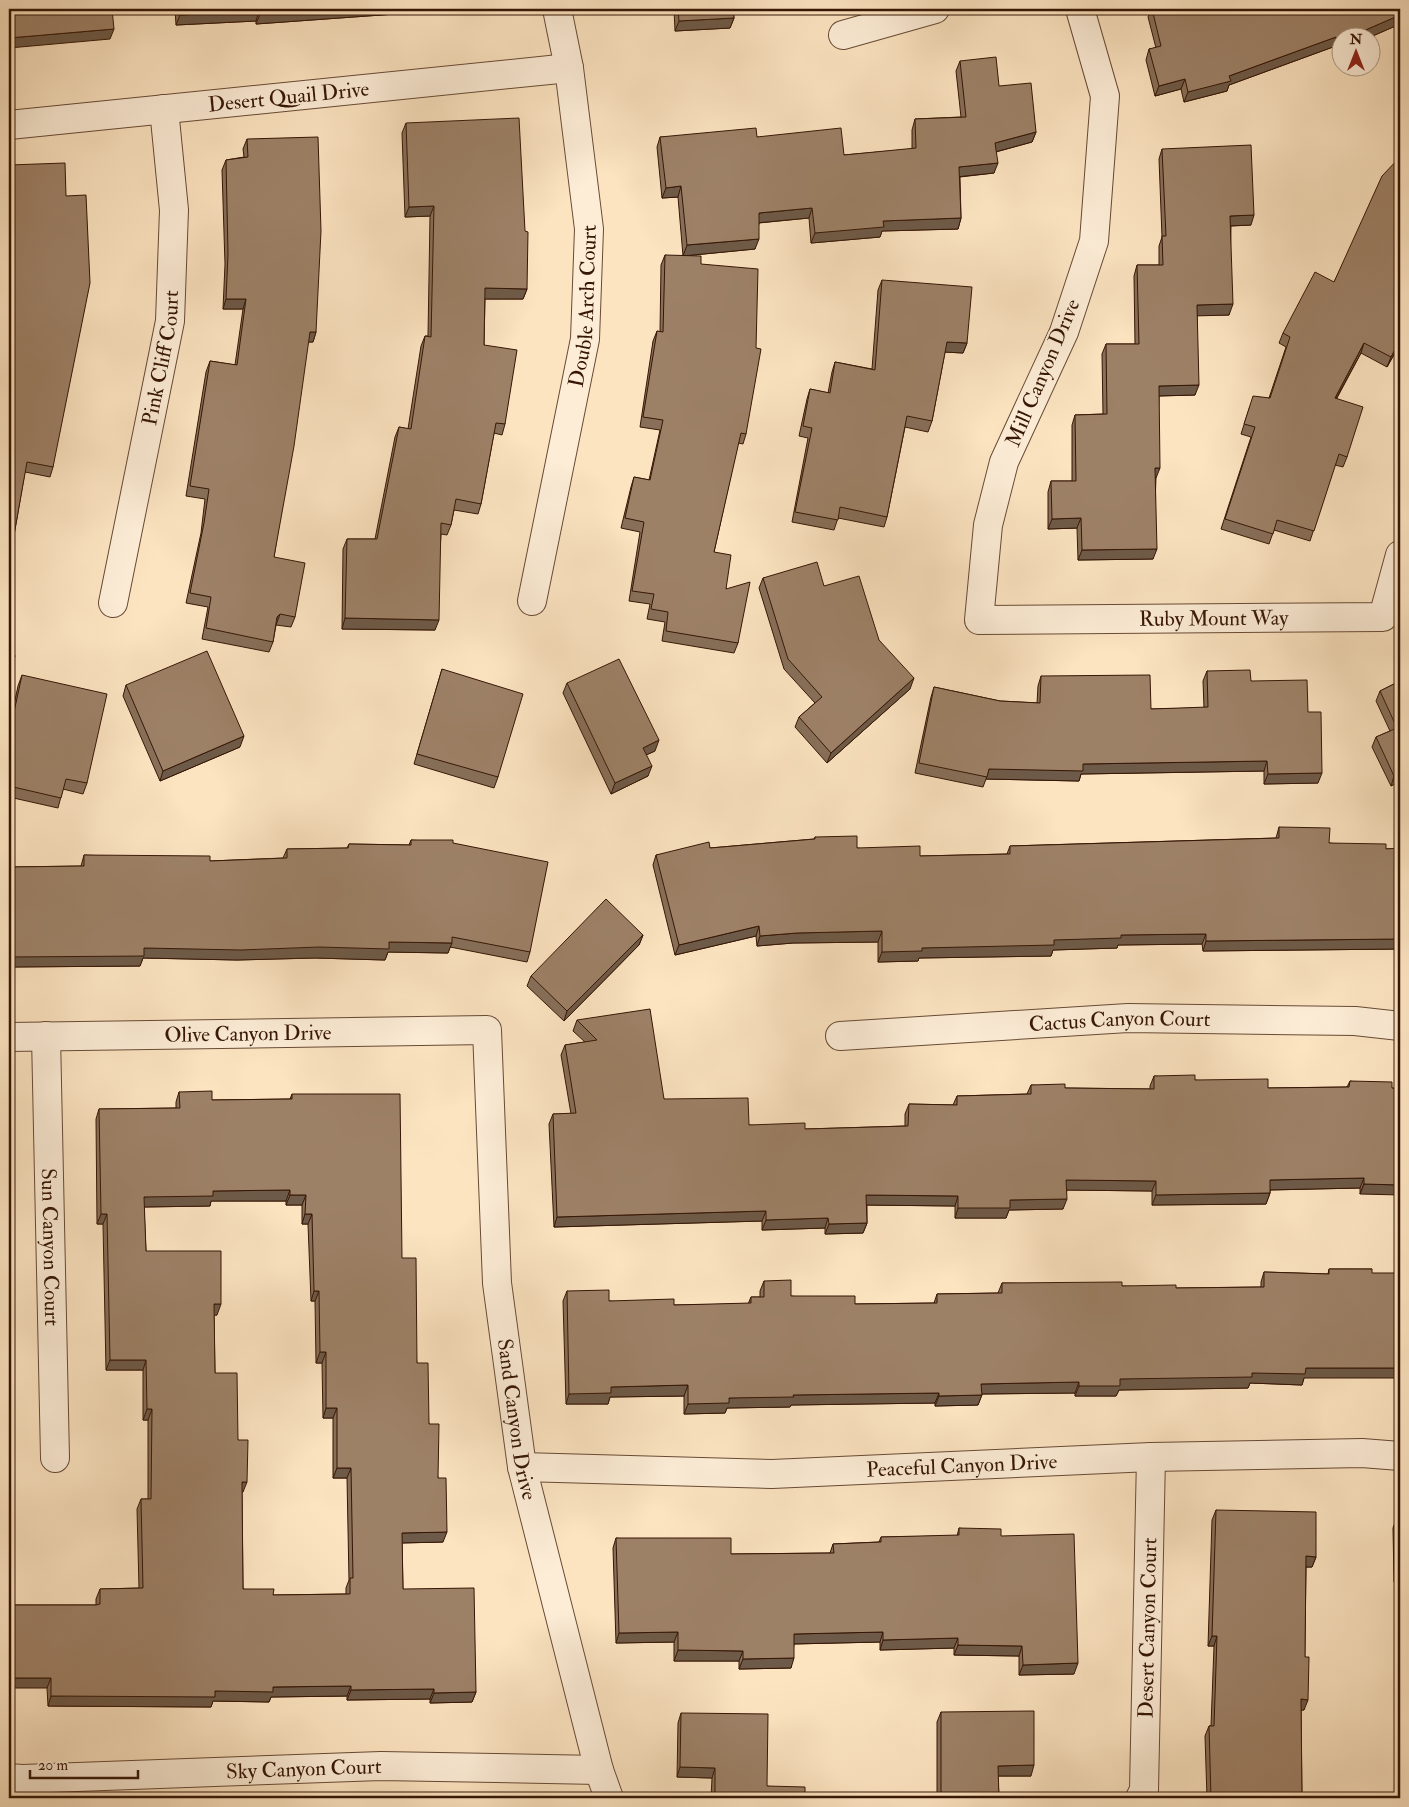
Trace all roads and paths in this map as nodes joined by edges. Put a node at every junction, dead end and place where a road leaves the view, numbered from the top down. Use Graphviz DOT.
graph roads {
  1 [pos="556,9"];
  2 [pos="935,9"];
  3 [pos="1080,9"];
  4 [pos="843,35"];
  5 [pos="570,68"];
  6 [pos="164,109"];
  7 [pos="9,125"];
  8 [pos="1400,555"];
  9 [pos="532,601"];
  10 [pos="112,603"];
  11 [pos="979,620"];
  12 [pos="1400,1026"];
  13 [pos="487,1030"];
  14 [pos="46,1036"];
  15 [pos="840,1036"];
  16 [pos="9,1037"];
  17 [pos="1400,1456"];
  18 [pos="1151,1457"];
  19 [pos="55,1458"];
  20 [pos="522,1467"];
  21 [pos="599,1770"];
  22 [pos="9,1778"];
  23 [pos="609,1798"];
  24 [pos="1140,1798"];
  1 -- 5 [label="street, Double Arch Court"];
  2 -- 4 [label="street"];
  3 -- 11 [label="street, Mill Canyon Drive"];
  5 -- 6 [label="street, Desert Quail Drive"];
  5 -- 9 [label="street, Double Arch Court"];
  6 -- 7 [label="street, Desert Quail Drive"];
  6 -- 10 [label="street, Pink Cliff Court"];
  8 -- 11 [label="street, Ruby Mount Way"];
  12 -- 15 [label="street, Cactus Canyon Court"];
  13 -- 14 [label="street, Olive Canyon Drive"];
  13 -- 20 [label="street, Sand Canyon Drive"];
  14 -- 16 [label="street, Olive Canyon Drive"];
  14 -- 19 [label="street, Sun Canyon Court"];
  17 -- 18 [label="street, Peaceful Canyon Drive"];
  18 -- 20 [label="street, Peaceful Canyon Drive"];
  18 -- 24 [label="street, Desert Canyon Court"];
  20 -- 21 [label="street, Sand Canyon Drive"];
  21 -- 22 [label="street, Sky Canyon Court"];
  21 -- 23 [label="street, Sand Canyon Drive"];
}
